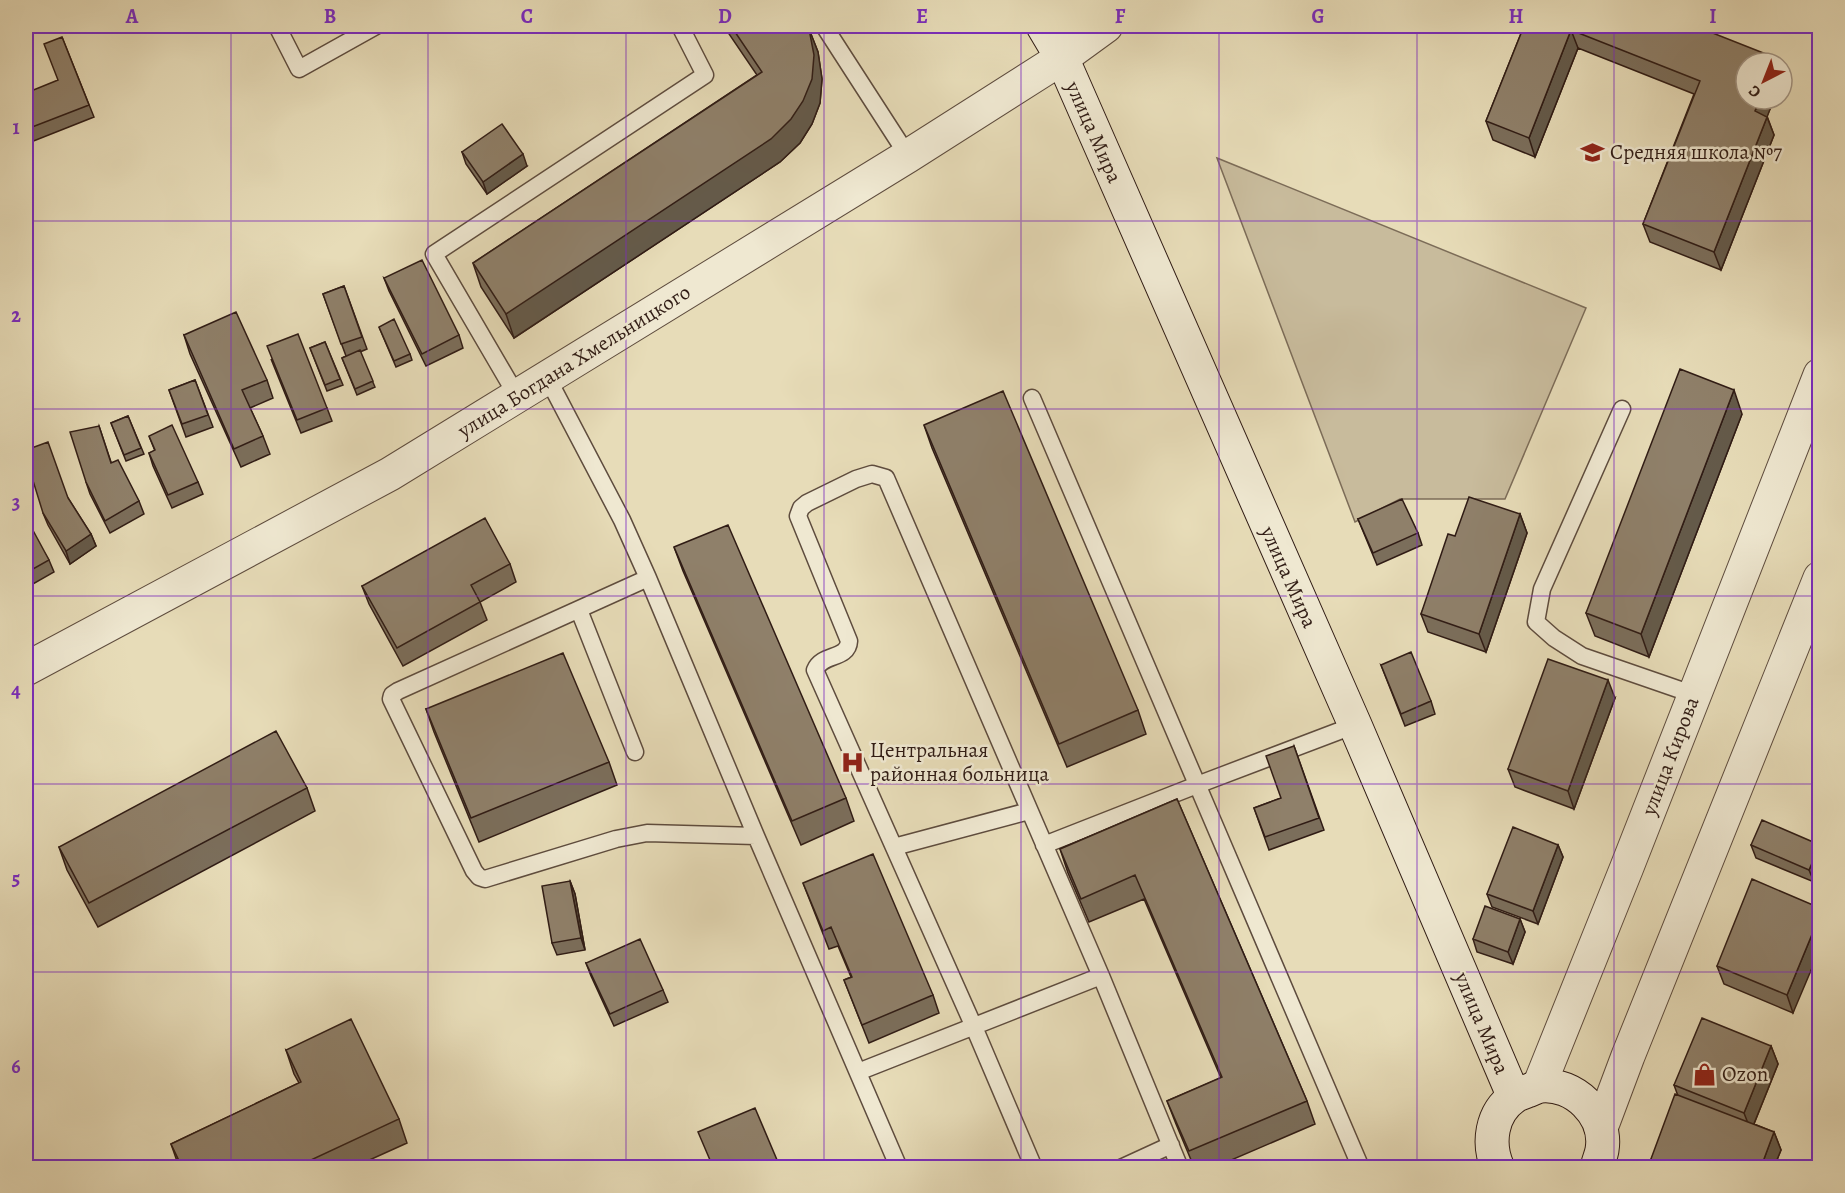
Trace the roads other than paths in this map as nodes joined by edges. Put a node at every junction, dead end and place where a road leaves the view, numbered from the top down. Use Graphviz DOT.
graph roads {
  1 [pos="278,26"];
  2 [pos="376,26"];
  3 [pos="681,26"];
  4 [pos="824,26"];
  5 [pos="1043,26"];
  6 [pos="1106,26"];
  7 [pos="1062,58"];
  8 [pos="908,156"];
  9 [pos="1820,375"];
  10 [pos="547,377"];
  11 [pos="517,396"];
  12 [pos="1032,398"];
  13 [pos="1622,409"];
  14 [pos="1810,430"];
  15 [pos="648,578"];
  16 [pos="1820,578"];
  17 [pos="579,610"];
  18 [pos="26,669"];
  19 [pos="1695,695"];
  20 [pos="1354,725"];
  21 [pos="635,752"];
  22 [pos="1197,785"];
  23 [pos="1029,811"];
  24 [pos="756,836"];
  25 [pos="1044,845"];
  26 [pos="894,847"];
  27 [pos="1101,976"];
  28 [pos="975,1027"];
  29 [pos="858,1072"];
  30 [pos="1526,1092"];
  31 [pos="1601,1128"];
  32 [pos="1171,1145"];
  33 [pos="899,1167"];
  34 [pos="1034,1167"];
  35 [pos="1120,1167"];
  36 [pos="1180,1167"];
  37 [pos="1361,1167"];
  38 [pos="1498,1167"];
  39 [pos="1597,1167"];
  1 -- 2 [label="lane"];
  3 -- 11 [label="lane"];
  4 -- 8 [label="lane"];
  5 -- 7 [label="street, улица Мира"];
  6 -- 7 [label="street, улица Богдана Хмельницкого"];
  7 -- 8 [label="street, улица Богдана Хмельницкого"];
  7 -- 20 [label="street, улица Мира"];
  8 -- 10 [label="street, улица Богдана Хмельницкого"];
  9 -- 14 [label="street, улица Кирова"];
  10 -- 11 [label="street, улица Богдана Хмельницкого"];
  10 -- 15 [label="lane"];
  11 -- 18 [label="street, улица Богдана Хмельницкого"];
  12 -- 22 [label="lane"];
  13 -- 19 [label="lane"];
  14 -- 19 [label="street, улица Кирова"];
  15 -- 17 [label="lane"];
  15 -- 24 [label="lane"];
  16 -- 31 [label="street"];
  17 -- 21 [label="lane"];
  17 -- 24 [label="lane"];
  19 -- 30 [label="street, улица Кирова"];
  20 -- 22 [label="lane"];
  20 -- 30 [label="street, улица Мира"];
  22 -- 25 [label="lane"];
  22 -- 37 [label="lane"];
  23 -- 25 [label="lane"];
  23 -- 26 [label="lane"];
  23 -- 26 [label="lane"];
  24 -- 29 [label="lane"];
  25 -- 27 [label="lane"];
  26 -- 28 [label="lane"];
  27 -- 28 [label="lane"];
  27 -- 32 [label="lane"];
  28 -- 29 [label="lane"];
  28 -- 34 [label="lane"];
  29 -- 33 [label="lane"];
  30 -- 31 [label="street"];
  30 -- 38 [label="street, улица Кирова"];
  31 -- 39 [label="street"];
  32 -- 35 [label="lane"];
  32 -- 36 [label="lane"];
}
